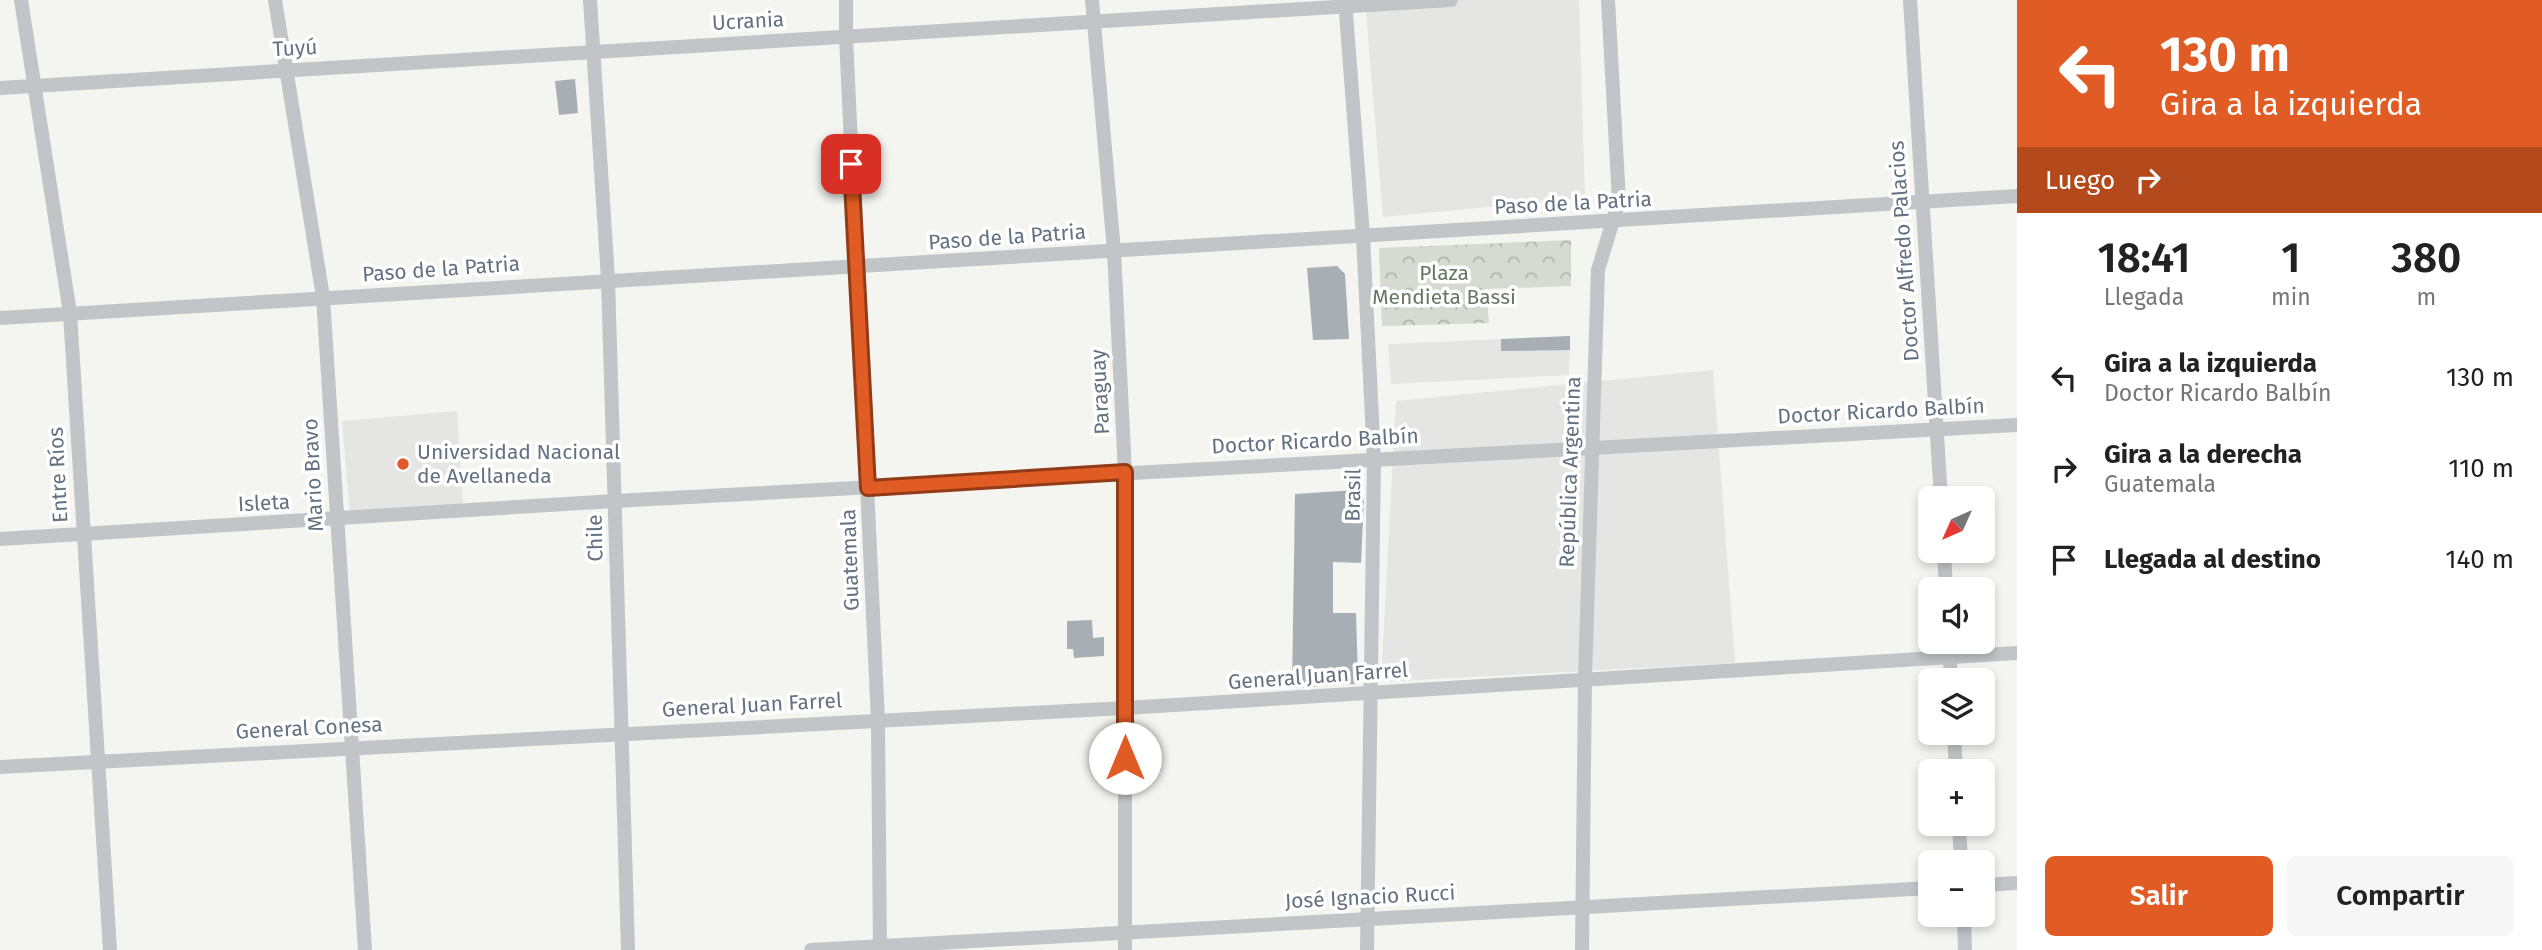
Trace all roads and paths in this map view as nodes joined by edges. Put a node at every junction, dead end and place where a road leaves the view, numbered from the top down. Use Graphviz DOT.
graph roads {
  1 [pos="20,0"];
  2 [pos="275,0"];
  3 [pos="590,0"];
  4 [pos="846,0"];
  5 [pos="1092,0"];
  6 [pos="1451,0"];
  7 [pos="1608,0"];
  8 [pos="1910,0"];
  9 [pos="1345,3"];
  10 [pos="1093,23"];
  11 [pos="846,37"];
  12 [pos="593,51"];
  13 [pos="285,70"];
  14 [pos="33,86"];
  15 [pos="0,88"];
  16 [pos="2017,196"];
  17 [pos="1922,200"];
  18 [pos="1615,222"];
  19 [pos="1363,236"];
  20 [pos="1114,251"];
  21 [pos="856,267"];
  22 [pos="608,279"];
  23 [pos="323,297"];
  24 [pos="70,313"];
  25 [pos="0,318"];
  26 [pos="2017,425"];
  27 [pos="1937,430"];
  28 [pos="1592,447"];
  29 [pos="1374,458"];
  30 [pos="1125,472"];
  31 [pos="1940,486"];
  32 [pos="868,488"];
  33 [pos="615,500"];
  34 [pos="336,520"];
  35 [pos="83,534"];
  36 [pos="0,539"];
  37 [pos="1918,651"];
  38 [pos="1995,652"];
  39 [pos="2017,653"];
  40 [pos="1585,678"];
  41 [pos="1372,694"];
  42 [pos="1125,708"];
  43 [pos="878,721"];
  44 [pos="620,732"];
  45 [pos="353,746"];
  46 [pos="98,760"];
  47 [pos="0,767"];
  48 [pos="2017,883"];
  49 [pos="1995,884"];
  50 [pos="1918,889"];
  51 [pos="1583,907"];
  52 [pos="1368,918"];
  53 [pos="1964,927"];
  54 [pos="1125,933"];
  55 [pos="880,948"];
  56 [pos="110,950"];
  57 [pos="365,950"];
  58 [pos="628,950"];
  59 [pos="811,950"];
  60 [pos="1125,950"];
  61 [pos="1367,950"];
  62 [pos="1582,950"];
  63 [pos="1965,950"];
  1 -- 14 [label="street, Entre Ríos"];
  2 -- 13 [label="street, Mario Bravo"];
  3 -- 12 [label="street, Chile"];
  4 -- 11 [label="street, Guatemala"];
  5 -- 10 [label="street, Paraguay"];
  6 -- 9 [label="street, Ucrania"];
  7 -- 18 [label="street, República Argentina"];
  8 -- 17 [label="street, Doctor Alfredo Palacios"];
  9 -- 10 [label="street, Ucrania"];
  9 -- 19 [label="street, Brasil"];
  10 -- 11 [label="street, Ucrania"];
  10 -- 20 [label="street, Paraguay"];
  11 -- 12 [label="street, Ucrania"];
  11 -- 21 [label="street, Guatemala"];
  12 -- 13 [label="street, Tuyú"];
  12 -- 22 [label="street, Chile"];
  13 -- 14 [label="street, Tuyú"];
  13 -- 23 [label="street, Mario Bravo"];
  14 -- 15 [label="street, Tuyú"];
  14 -- 24 [label="street, Entre Ríos"];
  16 -- 17 [label="street, Paso de la Patria"];
  17 -- 18 [label="street, Paso de la Patria"];
  17 -- 27 [label="street, Doctor Alfredo Palacios"];
  18 -- 19 [label="street, Paso de la Patria"];
  18 -- 28 [label="street, República Argentina"];
  19 -- 20 [label="street, Paso de la Patria"];
  19 -- 29 [label="street, Brasil"];
  20 -- 21 [label="street, Paso de la Patria"];
  20 -- 30 [label="street, Paraguay"];
  21 -- 22 [label="street, Paso de la Patria"];
  21 -- 32 [label="street, Guatemala"];
  22 -- 23 [label="street, Paso de la Patria"];
  22 -- 33 [label="street, Chile"];
  23 -- 24 [label="street, Paso de la Patria"];
  23 -- 34 [label="street, Mario Bravo"];
  24 -- 25 [label="street, Paso de la Patria"];
  24 -- 35 [label="street, Entre Ríos"];
  26 -- 27 [label="street, Doctor Ricardo Balbín"];
  27 -- 28 [label="street, Doctor Ricardo Balbín"];
  27 -- 31 [label="street, Doctor Alfredo Palacios"];
  28 -- 29 [label="street, Doctor Ricardo Balbín"];
  28 -- 40 [label="street, República Argentina"];
  29 -- 30 [label="street, Doctor Ricardo Balbín"];
  29 -- 41 [label="street, Brasil"];
  30 -- 32 [label="street, Doctor Ricardo Balbín"];
  30 -- 42 [label="street, Paraguay"];
  32 -- 33 [label="street, Doctor Ricardo Balbín"];
  32 -- 43 [label="street, Guatemala"];
  33 -- 34 [label="street, Isleta"];
  33 -- 44 [label="street, Chile"];
  34 -- 35 [label="street, Isleta"];
  34 -- 45 [label="street, Mario Bravo"];
  35 -- 36 [label="street, Isleta"];
  35 -- 46 [label="street, Entre Ríos"];
  37 -- 40 [label="street, General Juan Farrel"];
  38 -- 39 [label="street, General Juan Farrel"];
  40 -- 41 [label="street, General Juan Farrel"];
  40 -- 51 [label="street, República Argentina"];
  41 -- 42 [label="street, General Juan Farrel"];
  41 -- 52 [label="street, Brasil"];
  42 -- 43 [label="street, General Juan Farrel"];
  42 -- 54 [label="street, Paraguay"];
  43 -- 44 [label="street, General Juan Farrel"];
  43 -- 55 [label="street, Guatemala"];
  44 -- 45 [label="street, General Conesa"];
  44 -- 58 [label="street, Chile"];
  45 -- 46 [label="street, General Conesa"];
  45 -- 57 [label="street, Mario Bravo"];
  46 -- 47 [label="street, General Conesa"];
  46 -- 56 [label="street, Entre Ríos"];
  48 -- 49 [label="street"];
  50 -- 51 [label="street, José Ignacio Rucci"];
  51 -- 52 [label="street, José Ignacio Rucci"];
  51 -- 62 [label="street, República Argentina"];
  52 -- 54 [label="street, José Ignacio Rucci"];
  52 -- 61 [label="street, Brasil"];
  53 -- 63 [label="street"];
  54 -- 55 [label="street, José Ignacio Rucci"];
  54 -- 60 [label="street, Paraguay"];
  55 -- 59 [label="street, José Ignacio Rucci"];
}
